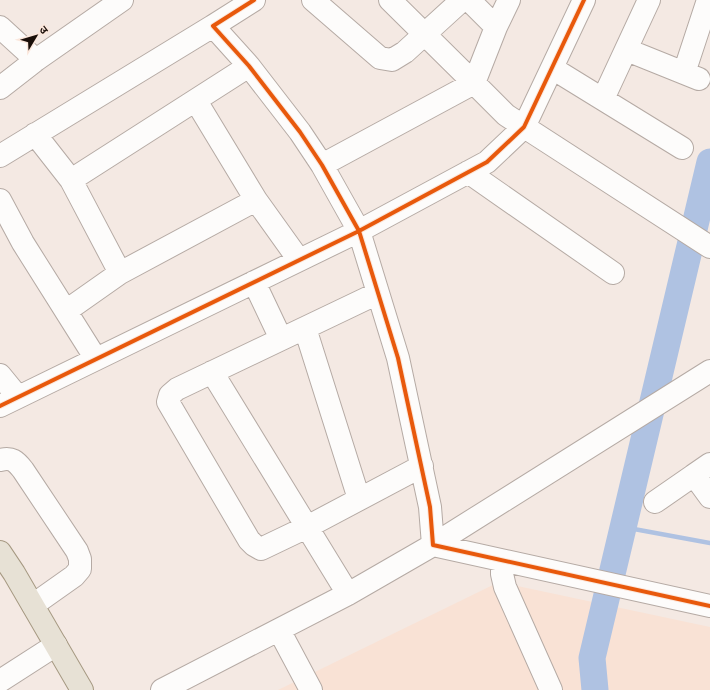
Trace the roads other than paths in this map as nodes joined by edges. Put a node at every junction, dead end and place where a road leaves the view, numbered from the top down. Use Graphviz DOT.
graph roads {
  1 [pos="122,0"];
  2 [pos="254,0"];
  3 [pos="390,0"];
  4 [pos="462,0"];
  5 [pos="469,0"];
  6 [pos="509,0"];
  7 [pos="584,0"];
  8 [pos="650,0"];
  9 [pos="708,0"];
  10 [pos="323,3"];
  11 [pos="0,26"];
  12 [pos="213,26"];
  13 [pos="496,27"];
  14 [pos="424,34"];
  15 [pos="627,50"];
  16 [pos="36,60"];
  17 [pos="249,66"];
  18 [pos="552,68"];
  19 [pos="474,83"];
  20 [pos="0,88"];
  21 [pos="603,99"];
  22 [pos="196,101"];
  23 [pos="524,127"];
  24 [pos="35,134"];
  25 [pos="682,148"];
  26 [pos="0,156"];
  27 [pos="322,165"];
  28 [pos="468,172"];
  29 [pos="71,180"];
  30 [pos="256,200"];
  31 [pos="1,205"];
  32 [pos="359,231"];
  33 [pos="707,245"];
  34 [pos="299,260"];
  35 [pos="120,273"];
  36 [pos="613,273"];
  37 [pos="254,282"];
  38 [pos="378,292"];
  39 [pos="66,311"];
  40 [pos="305,328"];
  41 [pos="281,339"];
  42 [pos="96,359"];
  43 [pos="212,372"];
  44 [pos="710,372"];
  45 [pos="0,375"];
  46 [pos="9,401"];
  47 [pos="0,460"];
  48 [pos="422,466"];
  49 [pos="702,469"];
  50 [pos="710,497"];
  51 [pos="359,499"];
  52 [pos="655,502"];
  53 [pos="307,527"];
  54 [pos="433,545"];
  55 [pos="0,552"];
  56 [pos="502,561"];
  57 [pos="348,594"];
  58 [pos="33,605"];
  59 [pos="710,606"];
  60 [pos="279,630"];
  61 [pos="56,645"];
  62 [pos="0,681"];
  63 [pos="82,690"];
  64 [pos="162,690"];
  65 [pos="311,690"];
  66 [pos="551,690"];
  1 -- 16 [label="street"];
  2 -- 12 [label="street"];
  3 -- 14 [label="street"];
  4 -- 14 [label="street"];
  5 -- 13 [label="street"];
  6 -- 13 [label="street"];
  7 -- 18 [label="street"];
  8 -- 15 [label="street"];
  9 -- 15 [label="street"];
  10 -- 14 [label="street"];
  11 -- 16 [label="street"];
  12 -- 17 [label="street"];
  12 -- 24 [label="street"];
  13 -- 19 [label="street"];
  14 -- 19 [label="street"];
  15 -- 21 [label="street"];
  16 -- 20 [label="street"];
  17 -- 22 [label="street"];
  17 -- 27 [label="street"];
  18 -- 21 [label="street"];
  18 -- 23 [label="street"];
  19 -- 23 [label="street"];
  19 -- 27 [label="street"];
  21 -- 25 [label="street"];
  22 -- 29 [label="street"];
  22 -- 30 [label="street"];
  23 -- 28 [label="street"];
  23 -- 33 [label="street"];
  24 -- 26 [label="street"];
  24 -- 29 [label="street"];
  27 -- 32 [label="street"];
  28 -- 32 [label="street"];
  28 -- 36 [label="street"];
  29 -- 35 [label="street"];
  30 -- 34 [label="street"];
  30 -- 35 [label="street"];
  31 -- 39 [label="street"];
  32 -- 34 [label="street"];
  32 -- 38 [label="street"];
  34 -- 37 [label="street"];
  35 -- 39 [label="street"];
  37 -- 41 [label="street"];
  37 -- 42 [label="street"];
  38 -- 40 [label="street"];
  38 -- 48 [label="street"];
  39 -- 42 [label="street"];
  40 -- 41 [label="street"];
  40 -- 51 [label="street"];
  41 -- 43 [label="street"];
  42 -- 46 [label="street"];
  43 -- 53 [label="street"];
  43 -- 53 [label="street"];
  44 -- 54 [label="street"];
  45 -- 46 [label="street"];
  47 -- 58 [label="street"];
  48 -- 51 [label="street"];
  48 -- 54 [label="street"];
  49 -- 50 [label="street"];
  49 -- 52 [label="street"];
  51 -- 53 [label="street"];
  53 -- 57 [label="street"];
  54 -- 56 [label="street"];
  54 -- 57 [label="street"];
  55 -- 58 [label="main road"];
  56 -- 59 [label="street"];
  56 -- 66 [label="street"];
  57 -- 60 [label="street"];
  58 -- 61 [label="main road"];
  60 -- 64 [label="street"];
  60 -- 65 [label="street"];
  61 -- 62 [label="street"];
  61 -- 63 [label="main road"];
}
